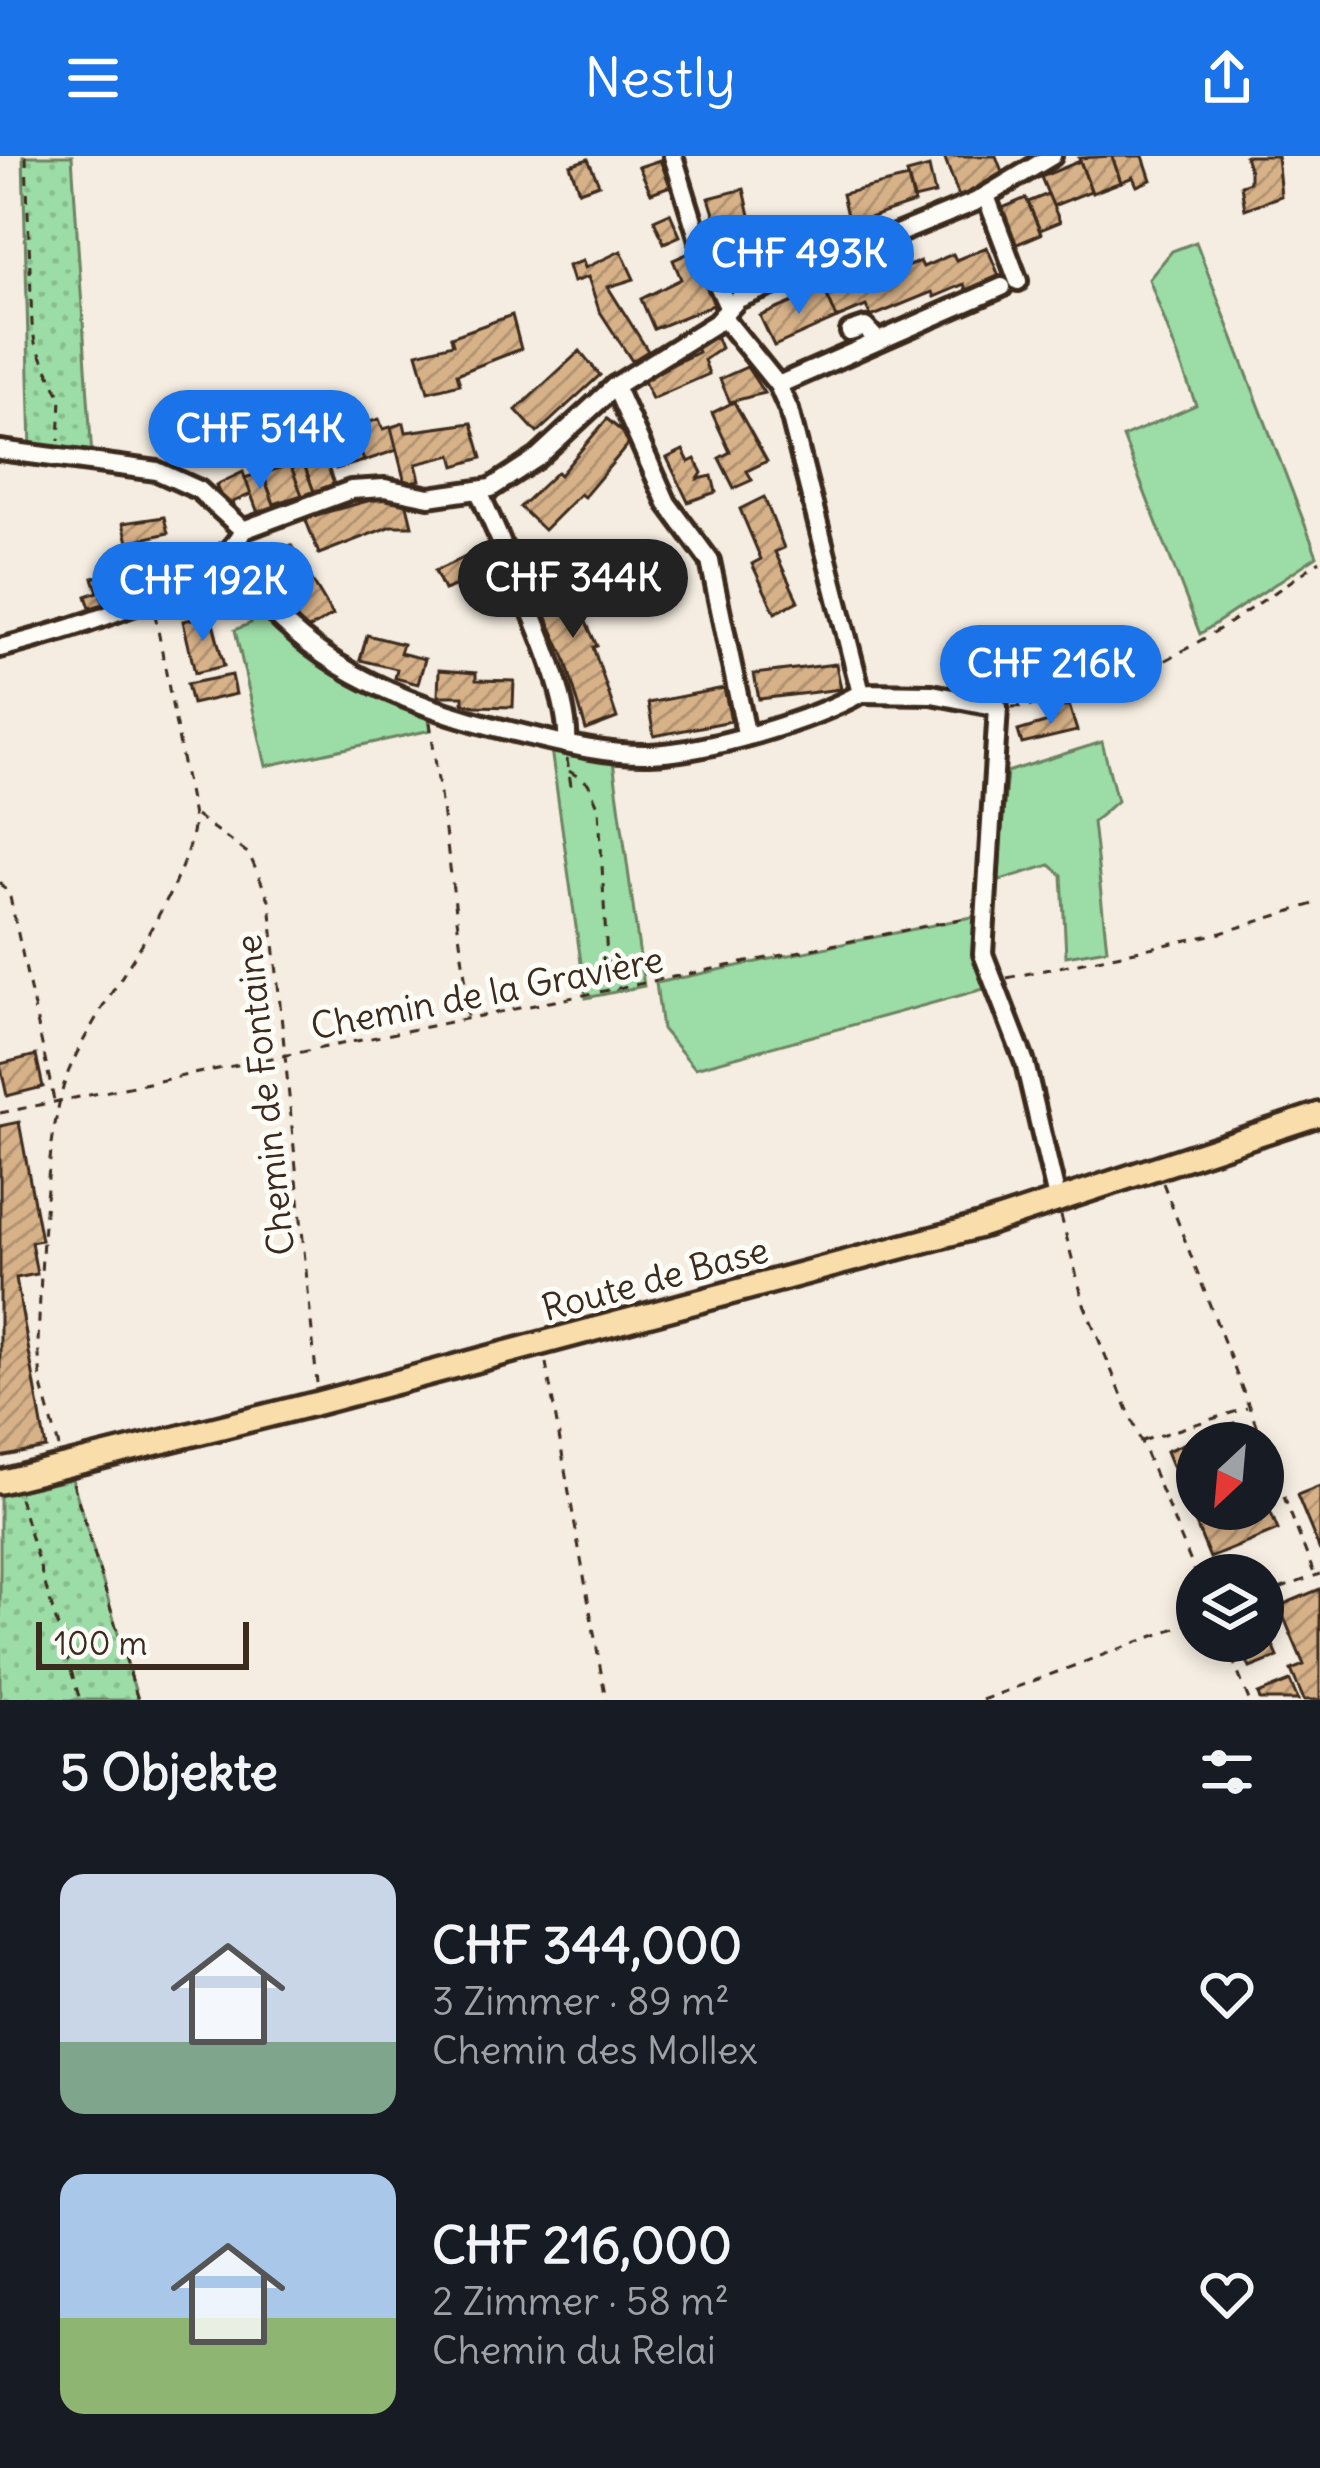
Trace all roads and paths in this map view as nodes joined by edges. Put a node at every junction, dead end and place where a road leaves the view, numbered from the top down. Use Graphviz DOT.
graph roads {
  1 [pos="26,156"];
  2 [pos="674,156"];
  3 [pos="1052,156"];
  4 [pos="986,196"];
  5 [pos="725,312"];
  6 [pos="850,332"];
  7 [pos="878,341"];
  8 [pos="778,385"];
  9 [pos="615,386"];
  10 [pos="0,450"];
  11 [pos="57,457"];
  12 [pos="479,491"];
  13 [pos="243,530"];
  14 [pos="228,552"];
  15 [pos="1320,561"];
  16 [pos="152,597"];
  17 [pos="0,648"];
  18 [pos="861,693"];
  19 [pos="998,706"];
  20 [pos="428,709"];
  21 [pos="746,733"];
  22 [pos="567,744"];
  23 [pos="569,771"];
  24 [pos="572,793"];
  25 [pos="195,815"];
  26 [pos="0,881"];
  27 [pos="1320,902"];
  28 [pos="984,915"];
  29 [pos="993,983"];
  30 [pos="619,991"];
  31 [pos="467,1022"];
  32 [pos="285,1058"];
  33 [pos="57,1102"];
  34 [pos="0,1113"];
  35 [pos="1320,1114"];
  36 [pos="1158,1170"];
  37 [pos="1058,1203"];
  38 [pos="547,1367"];
  39 [pos="319,1403"];
  40 [pos="1249,1408"];
  41 [pos="1255,1422"];
  42 [pos="1141,1441"];
  43 [pos="64,1466"];
  44 [pos="7,1480"];
  45 [pos="1284,1493"];
  46 [pos="1188,1554"];
  47 [pos="1318,1575"];
  48 [pos="1284,1587"];
  49 [pos="1176,1628"];
  50 [pos="1234,1662"];
  51 [pos="80,1700"];
  52 [pos="138,1700"];
  53 [pos="606,1700"];
  54 [pos="982,1700"];
  55 [pos="1249,1700"];
  1 -- 11 [label="path"];
  2 -- 5 [label="street"];
  3 -- 4 [label="street"];
  4 -- 5 [label="street"];
  4 -- 7 [label="street"];
  5 -- 8 [label="street"];
  5 -- 9 [label="street"];
  6 -- 7 [label="street"];
  7 -- 8 [label="street"];
  8 -- 18 [label="street"];
  9 -- 12 [label="street"];
  9 -- 21 [label="street"];
  10 -- 11 [label="street"];
  11 -- 13 [label="street"];
  12 -- 13 [label="street"];
  12 -- 22 [label="street"];
  13 -- 14 [label="street"];
  14 -- 16 [label="street"];
  14 -- 20 [label="street"];
  15 -- 19 [label="path"];
  16 -- 17 [label="street"];
  16 -- 25 [label="path"];
  18 -- 19 [label="street"];
  18 -- 21 [label="street"];
  19 -- 28 [label="street"];
  20 -- 22 [label="street"];
  20 -- 31 [label="path"];
  21 -- 22 [label="street"];
  22 -- 23 [label="path"];
  23 -- 24 [label="path"];
  23 -- 30 [label="path"];
  25 -- 32 [label="path, Chemin de Fontaine"];
  25 -- 33 [label="path"];
  26 -- 33 [label="path"];
  27 -- 29 [label="path"];
  28 -- 29 [label="street"];
  28 -- 30 [label="path, Chemin de la Gravière"];
  29 -- 37 [label="street"];
  30 -- 31 [label="path, Chemin de la Gravière"];
  31 -- 32 [label="path, Chemin de la Gravière"];
  32 -- 33 [label="path, Chemin de la Gravière"];
  32 -- 39 [label="path, Chemin de Fontaine"];
  33 -- 34 [label="path, Chemin de la Gravière"];
  33 -- 43 [label="path"];
  35 -- 36 [label="main road, Route de Base"];
  36 -- 37 [label="main road, Route de Base"];
  36 -- 40 [label="path"];
  37 -- 39 [label="main road, Route de Base"];
  37 -- 42 [label="path"];
  38 -- 53 [label="path"];
  39 -- 43 [label="main road, Route de Base"];
  40 -- 41 [label="path"];
  40 -- 42 [label="path"];
  42 -- 46 [label="path"];
  43 -- 44 [label="main road, Route de Base"];
  43 -- 52 [label="path"];
  44 -- 51 [label="path"];
  45 -- 47 [label="path"];
  47 -- 48 [label="path"];
  49 -- 54 [label="path"];
  50 -- 55 [label="path"];
}
